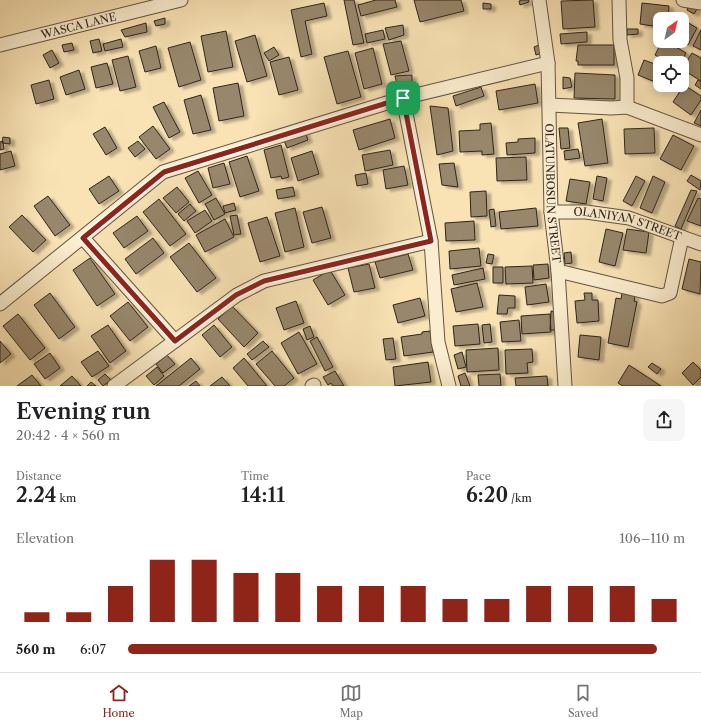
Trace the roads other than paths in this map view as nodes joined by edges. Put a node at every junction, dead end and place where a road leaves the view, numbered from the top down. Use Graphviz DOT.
graph roads {
  1 [pos="181,0"];
  2 [pos="539,0"];
  3 [pos="619,0"];
  4 [pos="683,0"];
  5 [pos="701,4"];
  6 [pos="0,45"];
  7 [pos="548,63"];
  8 [pos="403,98"];
  9 [pos="550,105"];
  10 [pos="627,107"];
  11 [pos="701,135"];
  12 [pos="551,212"];
  13 [pos="682,237"];
  14 [pos="83,238"];
  15 [pos="431,241"];
  16 [pos="701,244"];
  17 [pos="558,271"];
  18 [pos="0,304"];
  19 [pos="175,341"];
  20 [pos="114,386"];
  21 [pos="449,386"];
  22 [pos="565,386"];
  1 -- 6 [label="street, WASCA LANE"];
  2 -- 7 [label="street, OLATUNBOSUN STREET"];
  3 -- 10 [label="street"];
  4 -- 5 [label="street"];
  7 -- 8 [label="street"];
  7 -- 9 [label="street, OLATUNBOSUN STREET"];
  8 -- 14 [label="street"];
  8 -- 15 [label="street"];
  9 -- 10 [label="street"];
  9 -- 12 [label="street, OLATUNBOSUN STREET"];
  10 -- 11 [label="street"];
  12 -- 13 [label="street, OLANIYAN STREET"];
  12 -- 17 [label="street, OLATUNBOSUN STREET"];
  13 -- 16 [label="street, OLANIYAN STREET"];
  13 -- 17 [label="street"];
  14 -- 18 [label="street"];
  14 -- 19 [label="street"];
  15 -- 19 [label="street"];
  15 -- 21 [label="street"];
  17 -- 22 [label="street, OLATUNBOSUN STREET"];
  19 -- 20 [label="street"];
}
